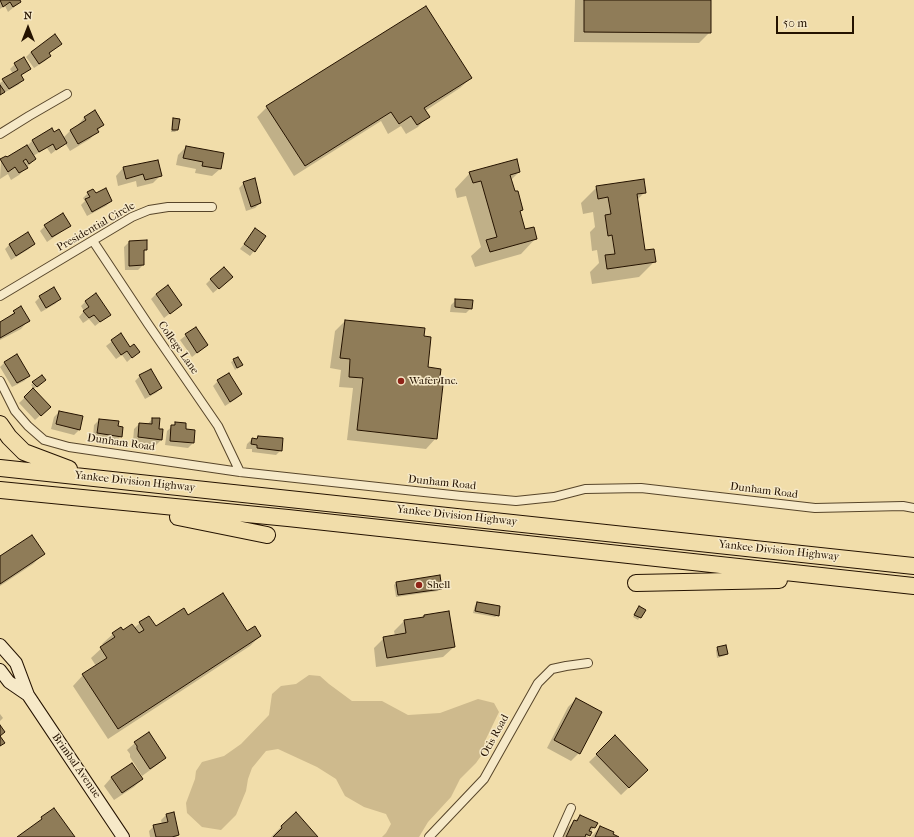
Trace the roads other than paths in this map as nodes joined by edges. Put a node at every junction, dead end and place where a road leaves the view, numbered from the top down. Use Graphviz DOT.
graph roads {
  1 [pos="67,94"];
  2 [pos="0,134"];
  3 [pos="212,207"];
  4 [pos="93,241"];
  5 [pos="0,296"];
  6 [pos="0,381"];
  7 [pos="0,424"];
  8 [pos="0,468"];
  9 [pos="240,472"];
  10 [pos="91,477"];
  11 [pos="0,490"];
  12 [pos="914,508"];
  13 [pos="267,536"];
  14 [pos="914,566"];
  15 [pos="848,579"];
  16 [pos="636,583"];
  17 [pos="914,586"];
  18 [pos="0,645"];
  19 [pos="588,663"];
  20 [pos="0,670"];
  21 [pos="28,695"];
  22 [pos="571,808"];
  23 [pos="124,837"];
  24 [pos="429,837"];
  25 [pos="558,837"];
  1 -- 2 [label="street"];
  3 -- 4 [label="street, Presidential Circle"];
  4 -- 5 [label="street, Presidential Circle"];
  4 -- 9 [label="street, College Lane"];
  6 -- 9 [label="street, Dunham Road"];
  7 -- 10 [label="highway"];
  8 -- 10 [label="highway, Yankee Division Highway"];
  9 -- 12 [label="street, Dunham Road"];
  10 -- 14 [label="highway, Yankee Division Highway"];
  11 -- 13 [label="highway"];
  11 -- 15 [label="highway, Yankee Division Highway"];
  15 -- 16 [label="highway"];
  15 -- 17 [label="highway, Yankee Division Highway"];
  18 -- 21 [label="main road"];
  19 -- 24 [label="street, Otis Road"];
  20 -- 21 [label="main road"];
  21 -- 23 [label="main road, Brimbal Avenue"];
  22 -- 25 [label="street"];
}
